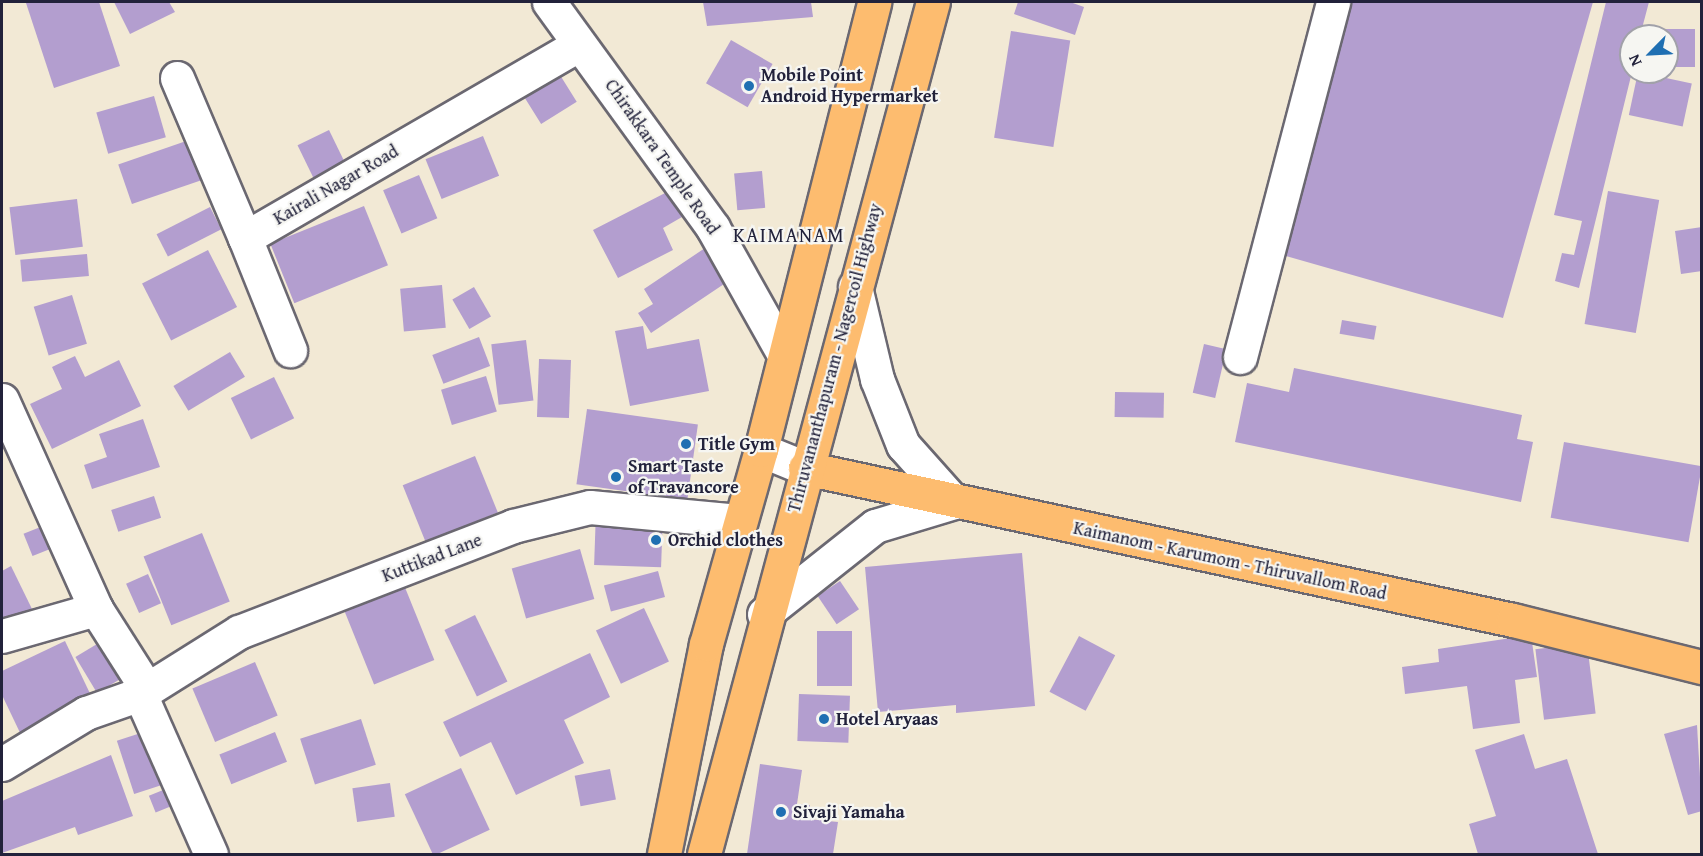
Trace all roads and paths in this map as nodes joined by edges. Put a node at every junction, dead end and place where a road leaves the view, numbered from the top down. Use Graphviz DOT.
graph roads {
  1 [pos="549,2"];
  2 [pos="874,2"];
  3 [pos="933,2"];
  4 [pos="1333,2"];
  5 [pos="578,45"];
  6 [pos="177,78"];
  7 [pos="245,238"];
  8 [pos="855,287"];
  9 [pos="290,350"];
  10 [pos="782,351"];
  11 [pos="1240,357"];
  12 [pos="2,400"];
  13 [pos="761,450"];
  14 [pos="805,468"];
  15 [pos="954,502"];
  16 [pos="738,521"];
  17 [pos="96,609"];
  18 [pos="764,614"];
  19 [pos="2,636"];
  20 [pos="1701,667"];
  21 [pos="144,691"];
  22 [pos="2,764"];
  23 [pos="211,855"];
  24 [pos="664,855"];
  25 [pos="704,855"];
  1 -- 5 [label="street, Chirakkara Temple Road"];
  2 -- 10 [label="main road"];
  3 -- 8 [label="main road, Thiruvananthapuram - Nagercoil Highway"];
  4 -- 11 [label="street"];
  5 -- 7 [label="street, Kairali Nagar Road"];
  5 -- 10 [label="street, Chirakkara Temple Road"];
  6 -- 7 [label="street"];
  7 -- 9 [label="street"];
  8 -- 14 [label="main road, Thiruvananthapuram - Nagercoil Highway"];
  8 -- 15 [label="street"];
  10 -- 13 [label="main road"];
  12 -- 17 [label="street"];
  13 -- 14 [label="street, Kaimanom - Karumom - Thiruvallom Road"];
  13 -- 16 [label="main road"];
  14 -- 15 [label="main road, Kaimanom - Karumom - Thiruvallom Road"];
  14 -- 18 [label="main road, Thiruvananthapuram - Nagercoil Highway"];
  15 -- 18 [label="street"];
  15 -- 20 [label="main road, Kaimanom - Karumom - Thiruvallom Road"];
  16 -- 21 [label="street, Kuttikad Lane"];
  16 -- 24 [label="main road"];
  17 -- 19 [label="street"];
  17 -- 21 [label="street"];
  18 -- 25 [label="main road, Thiruvananthapuram - Nagercoil Highway"];
  21 -- 22 [label="street, Kuttikad Lane"];
  21 -- 23 [label="street"];
}
